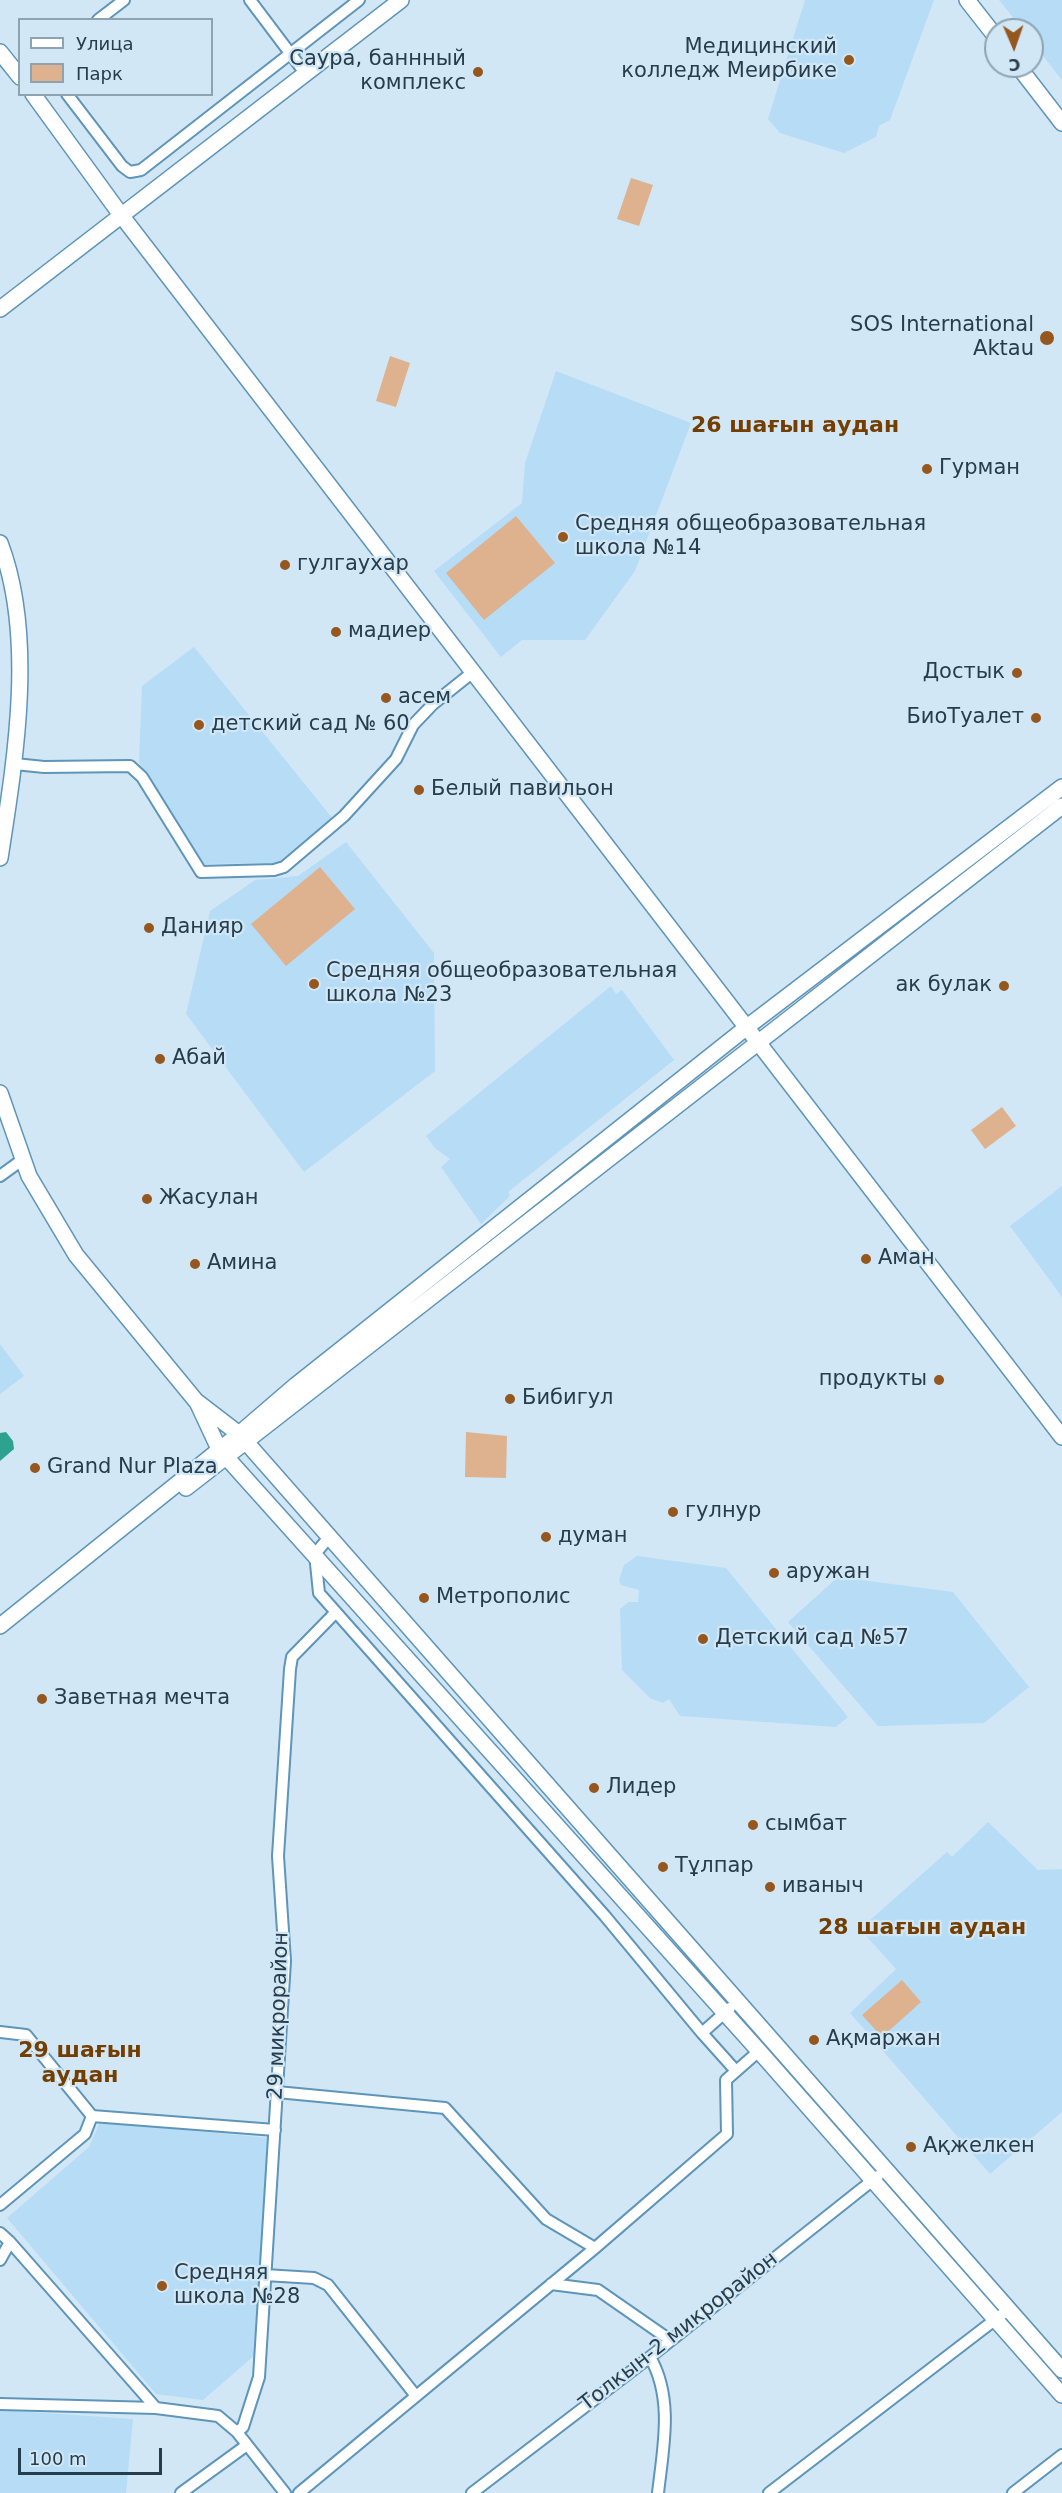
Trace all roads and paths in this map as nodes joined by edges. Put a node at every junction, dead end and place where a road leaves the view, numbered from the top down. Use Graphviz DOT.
graph roads {
  1 [pos="124,0"];
  2 [pos="250,0"];
  3 [pos="359,0"];
  4 [pos="401,0"];
  5 [pos="967,0"];
  6 [pos="101,18"];
  7 [pos="984,22"];
  8 [pos="0,52"];
  9 [pos="290,53"];
  10 [pos="18,74"];
  11 [pos="305,74"];
  12 [pos="1027,78"];
  13 [pos="34,96"];
  14 [pos="69,96"];
  15 [pos="1062,123"];
  16 [pos="121,215"];
  17 [pos="0,309"];
  18 [pos="0,543"];
  19 [pos="473,672"];
  20 [pos="15,764"];
  21 [pos="1062,787"];
  22 [pos="1062,806"];
  23 [pos="0,858"];
  24 [pos="747,1028"];
  25 [pos="759,1042"];
  26 [pos="0,1093"];
  27 [pos="22,1160"];
  28 [pos="0,1176"];
  29 [pos="196,1401"];
  30 [pos="1062,1437"];
  31 [pos="242,1438"];
  32 [pos="223,1453"];
  33 [pos="330,1536"];
  34 [pos="315,1554"];
  35 [pos="53,1587"];
  36 [pos="336,1612"];
  37 [pos="0,1626"];
  38 [pos="0,1639"];
  39 [pos="737,2001"];
  40 [pos="724,2013"];
  41 [pos="0,2032"];
  42 [pos="702,2033"];
  43 [pos="759,2051"];
  44 [pos="736,2072"];
  45 [pos="277,2092"];
  46 [pos="92,2116"];
  47 [pos="275,2130"];
  48 [pos="885,2170"];
  49 [pos="872,2180"];
  50 [pos="0,2205"];
  51 [pos="0,2233"];
  52 [pos="10,2242"];
  53 [pos="595,2248"];
  54 [pos="0,2260"];
  55 [pos="264,2275"];
  56 [pos="551,2284"];
  57 [pos="1009,2308"];
  58 [pos="996,2320"];
  59 [pos="670,2340"];
  60 [pos="650,2357"];
  61 [pos="1062,2370"];
  62 [pos="1062,2395"];
  63 [pos="416,2396"];
  64 [pos="0,2404"];
  65 [pos="156,2408"];
  66 [pos="237,2432"];
  67 [pos="246,2445"];
  68 [pos="1062,2455"];
  69 [pos="181,2493"];
  70 [pos="285,2493"];
  71 [pos="299,2493"];
  72 [pos="472,2493"];
  73 [pos="658,2493"];
  74 [pos="769,2493"];
  75 [pos="1013,2493"];
  1 -- 6 [label="street"];
  2 -- 9 [label="street"];
  3 -- 9 [label="street"];
  4 -- 11 [label="main road"];
  5 -- 7 [label="main road"];
  8 -- 10 [label="main road"];
  9 -- 11 [label="street"];
  9 -- 14 [label="street"];
  11 -- 16 [label="main road"];
  12 -- 15 [label="main road"];
  13 -- 16 [label="main road"];
  16 -- 17 [label="main road"];
  16 -- 19 [label="main road"];
  18 -- 20 [label="main road"];
  19 -- 20 [label="street"];
  19 -- 24 [label="main road"];
  20 -- 23 [label="main road"];
  21 -- 24 [label="main road"];
  22 -- 25 [label="main road"];
  24 -- 25 [label="main road"];
  24 -- 31 [label="main road"];
  25 -- 30 [label="main road"];
  25 -- 31 [label="main road"];
  26 -- 27 [label="main road"];
  27 -- 28 [label="street"];
  27 -- 29 [label="main road"];
  29 -- 31 [label="main road"];
  29 -- 32 [label="main road"];
  31 -- 32 [label="main road"];
  31 -- 33 [label="main road"];
  32 -- 34 [label="main road"];
  32 -- 35 [label="main road"];
  33 -- 34 [label="street"];
  33 -- 39 [label="main road"];
  34 -- 36 [label="street"];
  34 -- 40 [label="main road"];
  35 -- 37 [label="main road"];
  35 -- 38 [label="main road"];
  36 -- 42 [label="street"];
  36 -- 45 [label="street, 29 микрорайон"];
  39 -- 40 [label="street"];
  39 -- 48 [label="main road"];
  40 -- 42 [label="street"];
  40 -- 43 [label="main road"];
  41 -- 46 [label="street"];
  42 -- 44 [label="street"];
  43 -- 44 [label="street"];
  43 -- 49 [label="main road"];
  44 -- 53 [label="street"];
  45 -- 47 [label="street, 29 микрорайон"];
  45 -- 53 [label="street"];
  46 -- 47 [label="street"];
  46 -- 50 [label="street"];
  47 -- 55 [label="street, 29 микрорайон"];
  48 -- 49 [label="street, Толкын-2 микрорайон"];
  48 -- 57 [label="main road"];
  49 -- 58 [label="main road"];
  49 -- 59 [label="street, Толкын-2 микрорайон"];
  51 -- 52 [label="street"];
  52 -- 54 [label="street"];
  52 -- 65 [label="street"];
  53 -- 56 [label="street"];
  55 -- 63 [label="street"];
  55 -- 66 [label="street, 29 микрорайон"];
  56 -- 59 [label="street"];
  56 -- 63 [label="street"];
  57 -- 58 [label="street"];
  57 -- 61 [label="main road"];
  58 -- 62 [label="main road"];
  58 -- 74 [label="street"];
  59 -- 60 [label="street, Толкын-2 микрорайон"];
  60 -- 72 [label="street, Толкын-2 микрорайон"];
  60 -- 73 [label="street"];
  63 -- 71 [label="street"];
  64 -- 65 [label="street"];
  65 -- 66 [label="street"];
  66 -- 67 [label="street"];
  67 -- 69 [label="street"];
  67 -- 70 [label="street"];
  68 -- 75 [label="street"];
}
